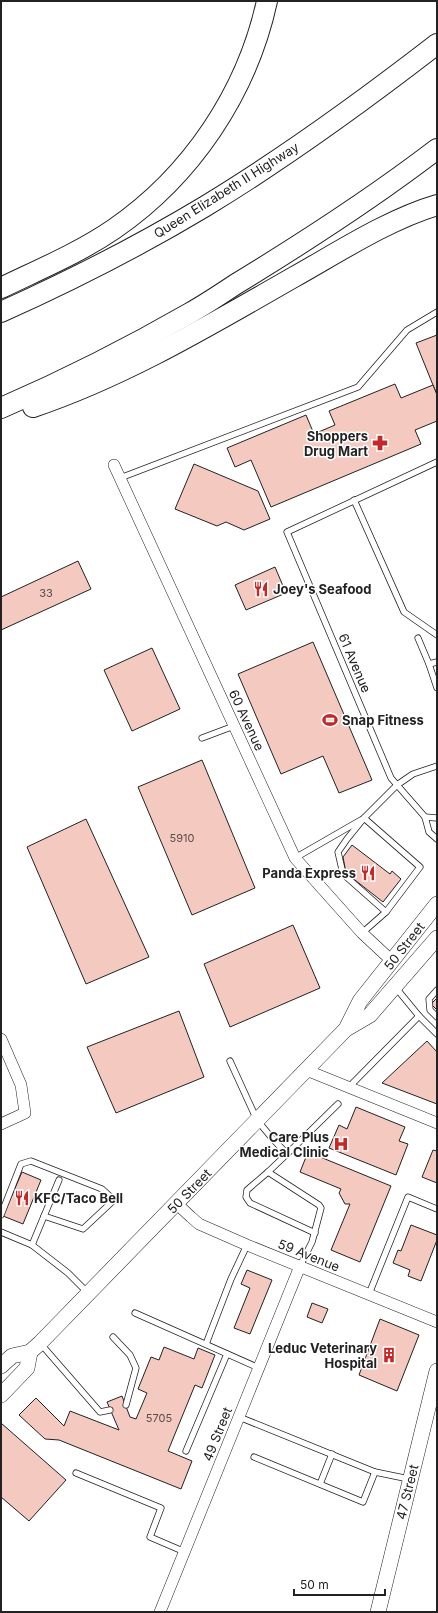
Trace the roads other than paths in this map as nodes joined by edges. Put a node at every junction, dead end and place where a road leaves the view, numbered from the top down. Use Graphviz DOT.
graph roads {
  1 [pos="267,1"];
  2 [pos="437,44"];
  3 [pos="437,149"];
  4 [pos="437,205"];
  5 [pos="1,288"];
  6 [pos="1,312"];
  7 [pos="437,312"];
  8 [pos="1,408"];
  9 [pos="1,418"];
  10 [pos="437,462"];
  11 [pos="114,465"];
  12 [pos="120,478"];
  13 [pos="354,500"];
  14 [pos="437,635"];
  15 [pos="418,638"];
  16 [pos="437,662"];
  17 [pos="429,664"];
  18 [pos="437,688"];
  19 [pos="234,726"];
  20 [pos="202,738"];
  21 [pos="437,766"];
  22 [pos="397,784"];
  23 [pos="425,817"];
  24 [pos="364,818"];
  25 [pos="437,818"];
  26 [pos="437,839"];
  27 [pos="295,858"];
  28 [pos="437,904"];
  29 [pos="386,912"];
  30 [pos="362,933"];
  31 [pos="437,938"];
  32 [pos="392,961"];
  33 [pos="394,987"];
  34 [pos="437,990"];
  35 [pos="420,1016"];
  36 [pos="437,1017"];
  37 [pos="346,1029"];
  38 [pos="437,1034"];
  39 [pos="1,1039"];
  40 [pos="230,1061"];
  41 [pos="306,1070"];
  42 [pos="349,1087"];
  43 [pos="338,1104"];
  44 [pos="257,1120"];
  45 [pos="437,1123"];
  46 [pos="1,1124"];
  47 [pos="287,1154"];
  48 [pos="268,1172"];
  49 [pos="59,1180"];
  50 [pos="177,1204"];
  51 [pos="437,1209"];
  52 [pos="1,1214"];
  53 [pos="44,1216"];
  54 [pos="1,1232"];
  55 [pos="315,1233"];
  56 [pos="32,1245"];
  57 [pos="247,1245"];
  58 [pos="300,1266"];
  59 [pos="88,1293"];
  60 [pos="369,1294"];
  61 [pos="135,1313"];
  62 [pos="437,1322"];
  63 [pos="113,1337"];
  64 [pos="206,1344"];
  65 [pos="35,1348"];
  66 [pos="227,1354"];
  67 [pos="1,1366"];
  68 [pos="259,1368"];
  69 [pos="437,1371"];
  70 [pos="1,1395"];
  71 [pos="126,1405"];
  72 [pos="110,1410"];
  73 [pos="239,1417"];
  74 [pos="186,1451"];
  75 [pos="332,1454"];
  76 [pos="254,1457"];
  77 [pos="375,1472"];
  78 [pos="76,1473"];
  79 [pos="410,1479"];
  80 [pos="320,1484"];
  81 [pos="184,1552"];
  82 [pos="160,1612"];
  83 [pos="378,1612"];
  1 -- 5 [label="highway"];
  2 -- 6 [label="highway, Queen Elizabeth II Highway"];
  3 -- 8 [label="highway"];
  4 -- 9 [label="highway"];
  7 -- 12 [label="lane"];
  10 -- 13 [label="lane"];
  11 -- 12 [label="street, 60 Avenue"];
  12 -- 19 [label="street, 60 Avenue"];
  13 -- 14 [label="lane"];
  13 -- 22 [label="lane, 61 Avenue"];
  15 -- 17 [label="lane"];
  16 -- 17 [label="lane"];
  17 -- 18 [label="lane"];
  19 -- 20 [label="lane"];
  19 -- 27 [label="street, 60 Avenue"];
  21 -- 22 [label="lane"];
  22 -- 23 [label="lane, 61 Avenue"];
  22 -- 24 [label="lane"];
  23 -- 25 [label="lane"];
  23 -- 26 [label="lane, 61 Avenue"];
  24 -- 27 [label="lane"];
  24 -- 29 [label="lane"];
  24 -- 29 [label="lane"];
  27 -- 30 [label="street, 60 Avenue"];
  28 -- 32 [label="main road, 50 Street"];
  29 -- 30 [label="lane"];
  30 -- 32 [label="street, 60 Avenue"];
  31 -- 33 [label="main road, 50 Street"];
  32 -- 37 [label="main road, 50 Street"];
  33 -- 35 [label="lane"];
  33 -- 37 [label="main road, 50 Street"];
  34 -- 36 [label="lane"];
  35 -- 38 [label="lane"];
  35 -- 42 [label="lane"];
  37 -- 41 [label="main road, 50 Street"];
  39 -- 46 [label="street"];
  40 -- 44 [label="lane"];
  41 -- 42 [label="street"];
  41 -- 44 [label="main road, 50 Street"];
  42 -- 45 [label="street"];
  43 -- 47 [label="lane"];
  44 -- 47 [label="lane"];
  44 -- 50 [label="main road, 50 Street"];
  47 -- 48 [label="lane"];
  48 -- 55 [label="lane"];
  48 -- 55 [label="lane"];
  49 -- 53 [label="lane"];
  50 -- 57 [label="street, 59 Avenue"];
  50 -- 59 [label="main road, 50 Street"];
  51 -- 60 [label="lane"];
  52 -- 53 [label="lane"];
  53 -- 56 [label="lane"];
  54 -- 56 [label="lane"];
  55 -- 58 [label="lane"];
  56 -- 59 [label="lane"];
  57 -- 58 [label="street, 59 Avenue"];
  57 -- 64 [label="lane"];
  58 -- 60 [label="street, 59 Avenue"];
  58 -- 68 [label="street, 49 Street"];
  59 -- 65 [label="main road, 50 Street"];
  60 -- 62 [label="street, 59 Avenue"];
  61 -- 64 [label="lane"];
  63 -- 71 [label="lane"];
  64 -- 66 [label="lane"];
  65 -- 67 [label="main road"];
  65 -- 70 [label="main road, 50 Street"];
  65 -- 72 [label="lane"];
  66 -- 68 [label="lane"];
  66 -- 74 [label="lane"];
  68 -- 73 [label="street, 49 Street"];
  69 -- 79 [label="main road, 47 Street"];
  73 -- 75 [label="lane"];
  73 -- 81 [label="street, 49 Street"];
  75 -- 77 [label="lane"];
  75 -- 80 [label="lane"];
  76 -- 80 [label="lane"];
  77 -- 79 [label="lane"];
  77 -- 80 [label="lane"];
  78 -- 81 [label="lane"];
  79 -- 83 [label="main road, 47 Street"];
  81 -- 82 [label="street, 49 Street"];
}
